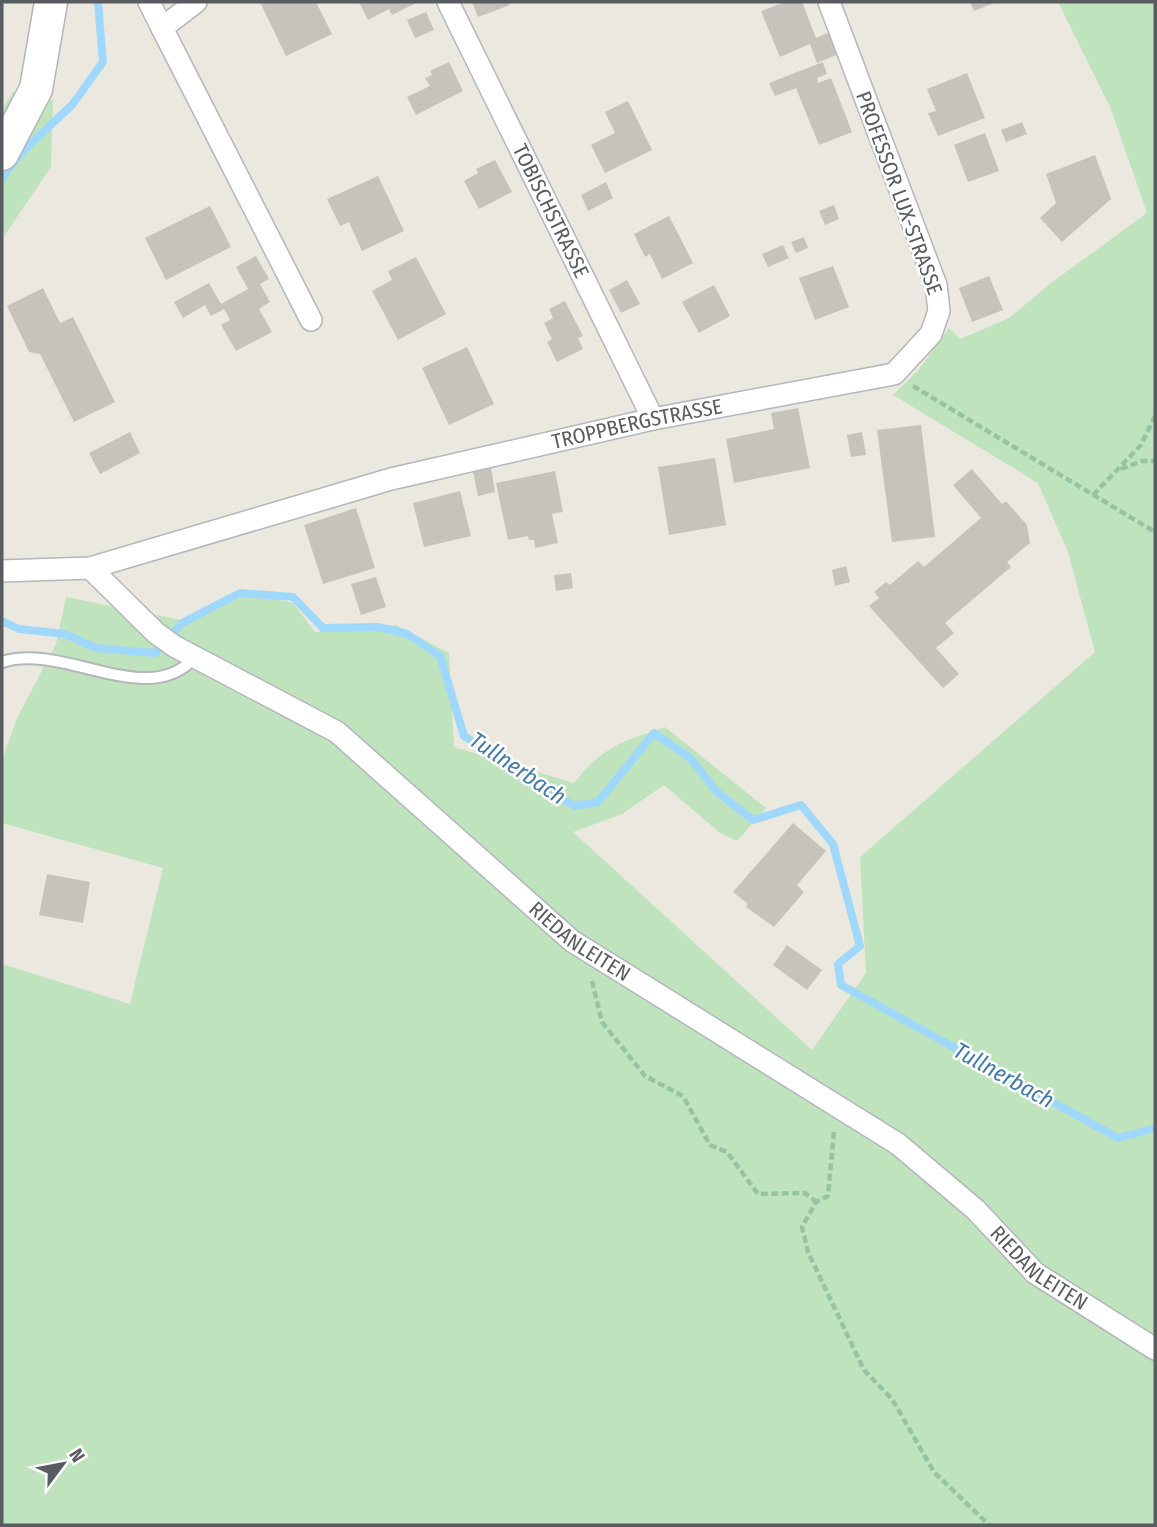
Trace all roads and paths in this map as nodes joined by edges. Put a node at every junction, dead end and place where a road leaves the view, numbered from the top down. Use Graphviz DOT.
graph roads {
  1 [pos="51,2"];
  2 [pos="149,2"];
  3 [pos="196,2"];
  4 [pos="448,2"];
  5 [pos="829,2"];
  6 [pos="162,28"];
  7 [pos="2,154"];
  8 [pos="311,320"];
  9 [pos="894,374"];
  10 [pos="1155,416"];
  11 [pos="653,419"];
  12 [pos="1155,461"];
  13 [pos="1120,470"];
  14 [pos="1093,495"];
  15 [pos="1155,531"];
  16 [pos="90,568"];
  17 [pos="2,571"];
  18 [pos="195,657"];
  19 [pos="2,662"];
  20 [pos="583,948"];
  21 [pos="836,1107"];
  22 [pos="816,1202"];
  23 [pos="1155,1349"];
  24 [pos="989,1525"];
  1 -- 7 [label="street"];
  2 -- 6 [label="street"];
  3 -- 6 [label="street"];
  4 -- 11 [label="street, TOBISCHSTRASSE"];
  5 -- 9 [label="street, PROFESSOR LUX-STRASSE"];
  6 -- 8 [label="street"];
  9 -- 11 [label="street, TROPPBERGSTRASSE"];
  9 -- 14 [label="path"];
  10 -- 13 [label="path"];
  11 -- 16 [label="street, TROPPBERGSTRASSE"];
  12 -- 13 [label="path"];
  13 -- 14 [label="path"];
  14 -- 15 [label="path"];
  16 -- 17 [label="street"];
  16 -- 18 [label="street, RIEDANLEITEN"];
  18 -- 19 [label="lane"];
  18 -- 20 [label="street, RIEDANLEITEN"];
  20 -- 21 [label="street, RIEDANLEITEN"];
  20 -- 22 [label="path"];
  21 -- 22 [label="path"];
  21 -- 23 [label="street, RIEDANLEITEN"];
  22 -- 24 [label="path"];
}
